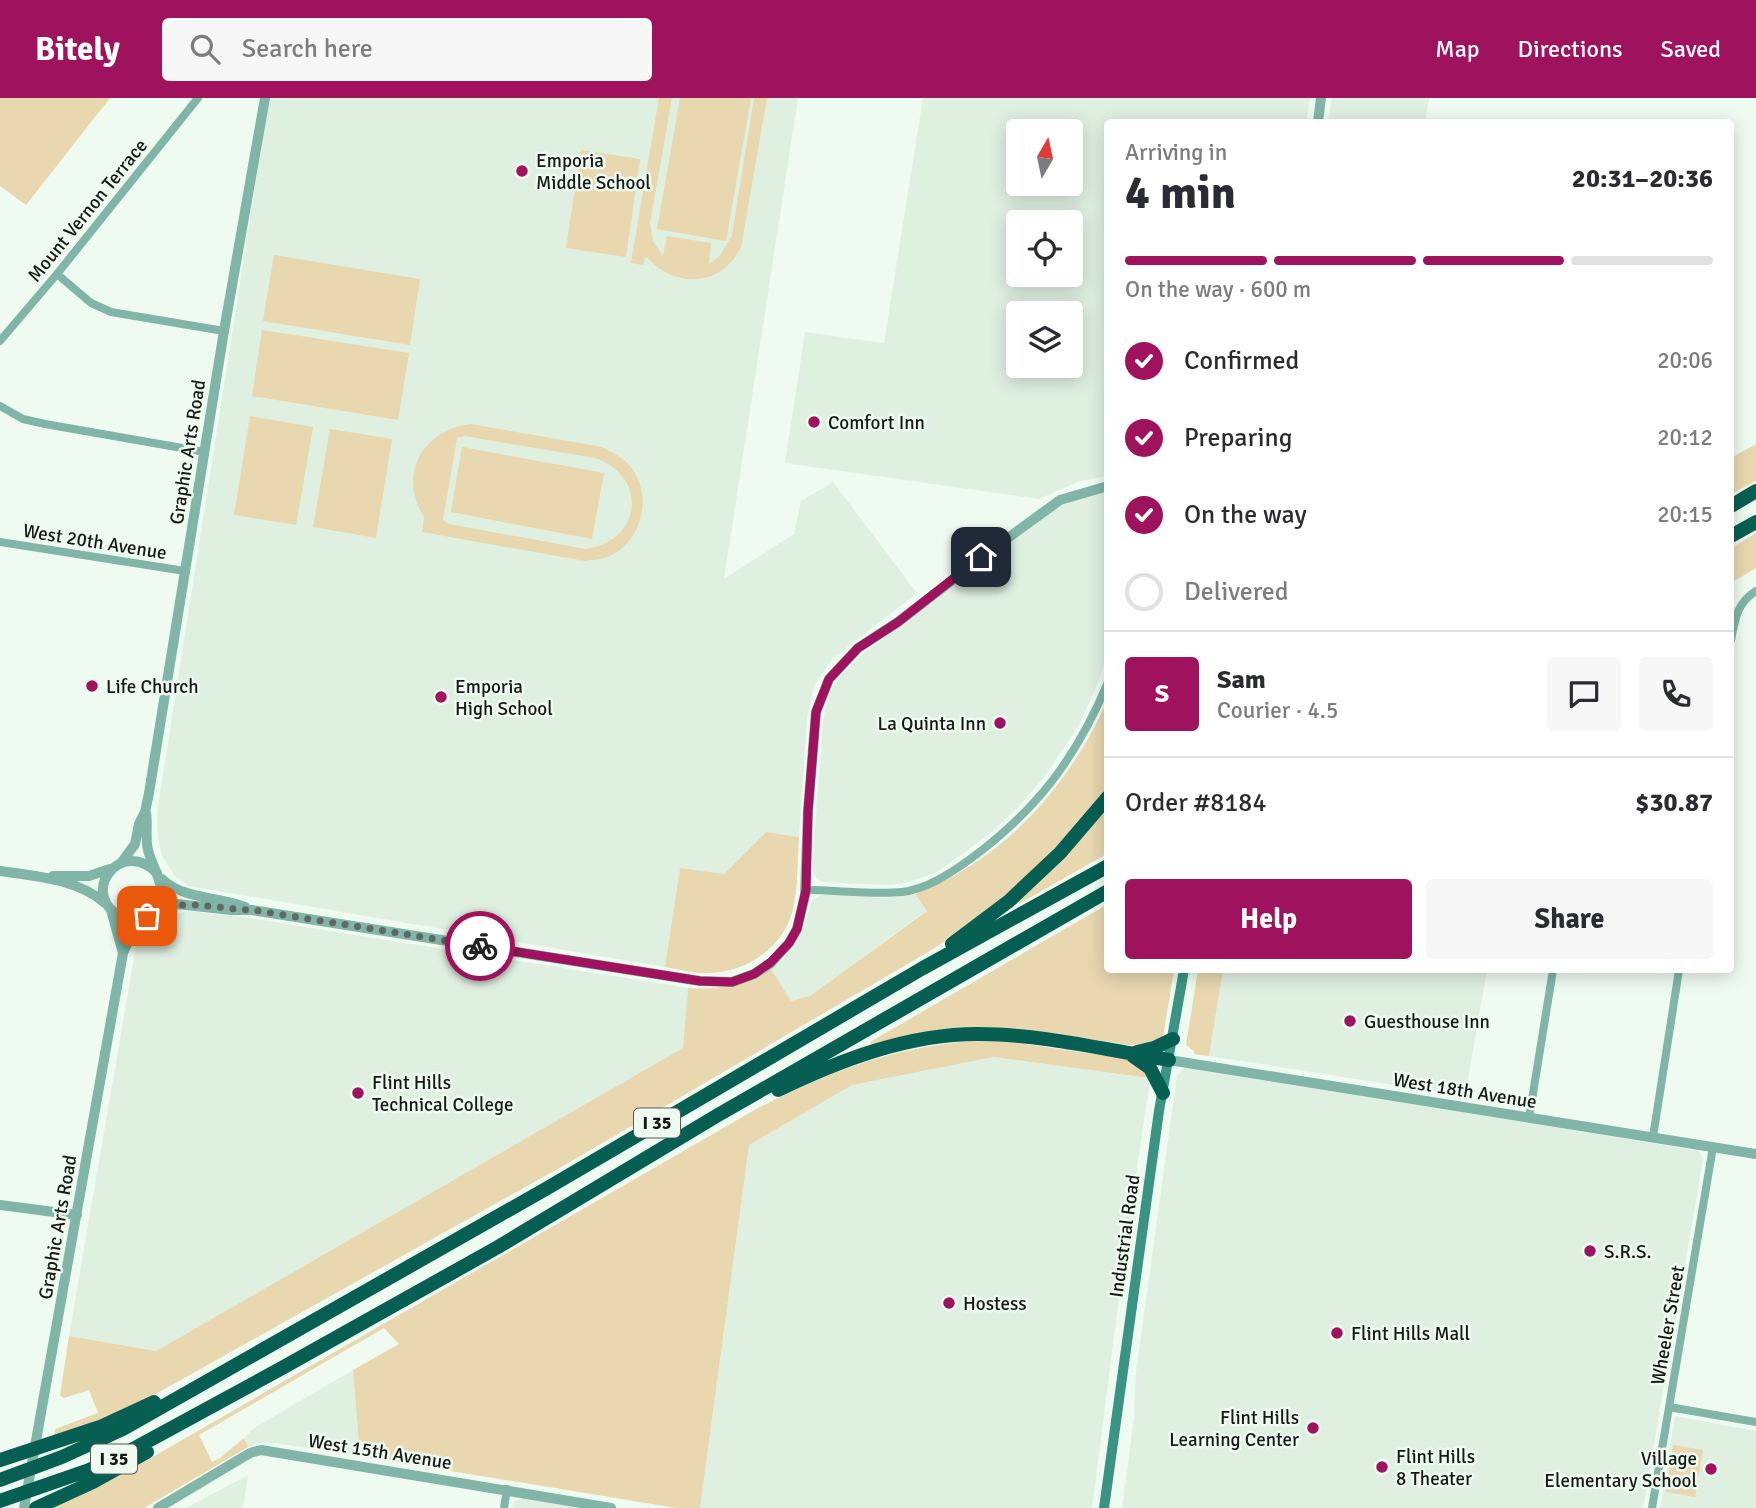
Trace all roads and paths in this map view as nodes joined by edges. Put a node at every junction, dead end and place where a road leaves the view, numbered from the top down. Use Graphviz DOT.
graph roads {
  1 [pos="198,98"];
  2 [pos="265,98"];
  3 [pos="1321,98"];
  4 [pos="1318,119"];
  5 [pos="58,274"];
  6 [pos="224,331"];
  7 [pos="0,341"];
  8 [pos="0,406"];
  9 [pos="205,452"];
  10 [pos="1104,487"];
  11 [pos="1756,491"];
  12 [pos="1734,504"];
  13 [pos="1756,522"];
  14 [pos="1734,534"];
  15 [pos="0,542"];
  16 [pos="185,571"];
  17 [pos="1756,592"];
  18 [pos="1734,623"];
  19 [pos="1104,691"];
  20 [pos="1104,802"];
  21 [pos="145,812"];
  22 [pos="118,864"];
  23 [pos="1104,868"];
  24 [pos="0,872"];
  25 [pos="159,875"];
  26 [pos="39,877"];
  27 [pos="806,890"];
  28 [pos="1104,893"];
  29 [pos="109,907"];
  30 [pos="253,910"];
  31 [pos="149,914"];
  32 [pos="122,953"];
  33 [pos="923,968"];
  34 [pos="1184,973"];
  35 [pos="1553,973"];
  36 [pos="1679,973"];
  37 [pos="1173,1039"];
  38 [pos="1129,1054"];
  39 [pos="1169,1060"];
  40 [pos="1163,1093"];
  41 [pos="719,1115"];
  42 [pos="1529,1118"];
  43 [pos="1653,1138"];
  44 [pos="1713,1147"];
  45 [pos="1756,1154"];
  46 [pos="0,1205"];
  47 [pos="77,1215"];
  48 [pos="207,1381"];
  49 [pos="221,1402"];
  50 [pos="1669,1407"];
  51 [pos="1756,1422"];
  52 [pos="0,1460"];
  53 [pos="0,1480"];
  54 [pos="507,1489"];
  55 [pos="0,1501"];
  56 [pos="24,1508"];
  57 [pos="36,1508"];
  58 [pos="158,1508"];
  59 [pos="504,1508"];
  60 [pos="611,1508"];
  61 [pos="1104,1508"];
  62 [pos="1652,1508"];
  1 -- 5 [label="street, Mount Vernon Terrace"];
  2 -- 6 [label="street, Graphic Arts Road"];
  3 -- 4 [label="street"];
  5 -- 6 [label="street"];
  5 -- 7 [label="street, Mount Vernon Terrace"];
  6 -- 9 [label="street, Graphic Arts Road"];
  8 -- 9 [label="street"];
  9 -- 16 [label="street, Graphic Arts Road"];
  10 -- 27 [label="street"];
  11 -- 12 [label="highway"];
  13 -- 14 [label="highway"];
  15 -- 16 [label="street, West 20th Avenue"];
  16 -- 21 [label="street, Graphic Arts Road"];
  17 -- 18 [label="street"];
  19 -- 27 [label="street"];
  20 -- 33 [label="highway"];
  21 -- 22 [label="street, Graphic Arts Road"];
  21 -- 25 [label="street, Graphic Arts Road"];
  22 -- 25 [label="street"];
  22 -- 26 [label="street"];
  22 -- 29 [label="street"];
  23 -- 33 [label="highway, I 35"];
  24 -- 26 [label="street"];
  25 -- 30 [label="street"];
  25 -- 31 [label="street"];
  26 -- 29 [label="street"];
  27 -- 30 [label="street"];
  28 -- 41 [label="highway, I 35"];
  29 -- 31 [label="street"];
  29 -- 32 [label="street, Graphic Arts Road"];
  30 -- 31 [label="street"];
  31 -- 32 [label="street, Graphic Arts Road"];
  32 -- 47 [label="street, Graphic Arts Road"];
  33 -- 48 [label="highway, I 35"];
  34 -- 37 [label="main road, Industrial Road"];
  35 -- 42 [label="street"];
  36 -- 43 [label="street"];
  37 -- 38 [label="highway"];
  37 -- 39 [label="main road, Industrial Road"];
  38 -- 39 [label="highway"];
  38 -- 40 [label="highway"];
  38 -- 41 [label="highway"];
  39 -- 40 [label="main road, Industrial Road"];
  39 -- 42 [label="street, West 18th Avenue"];
  40 -- 61 [label="main road, Industrial Road"];
  41 -- 49 [label="highway, I 35"];
  42 -- 43 [label="street, West 18th Avenue"];
  43 -- 44 [label="street, West 18th Avenue"];
  44 -- 45 [label="street, West 18th Avenue"];
  44 -- 50 [label="street, Wheeler Street"];
  46 -- 47 [label="street"];
  47 -- 56 [label="street, Graphic Arts Road"];
  48 -- 52 [label="highway"];
  48 -- 53 [label="highway, I 35"];
  49 -- 55 [label="highway, I 35"];
  49 -- 57 [label="highway"];
  50 -- 51 [label="street"];
  50 -- 62 [label="street, Wheeler Street"];
  54 -- 58 [label="street, West 15th Avenue"];
  54 -- 59 [label="street"];
  54 -- 60 [label="street, West 15th Avenue"];
}
